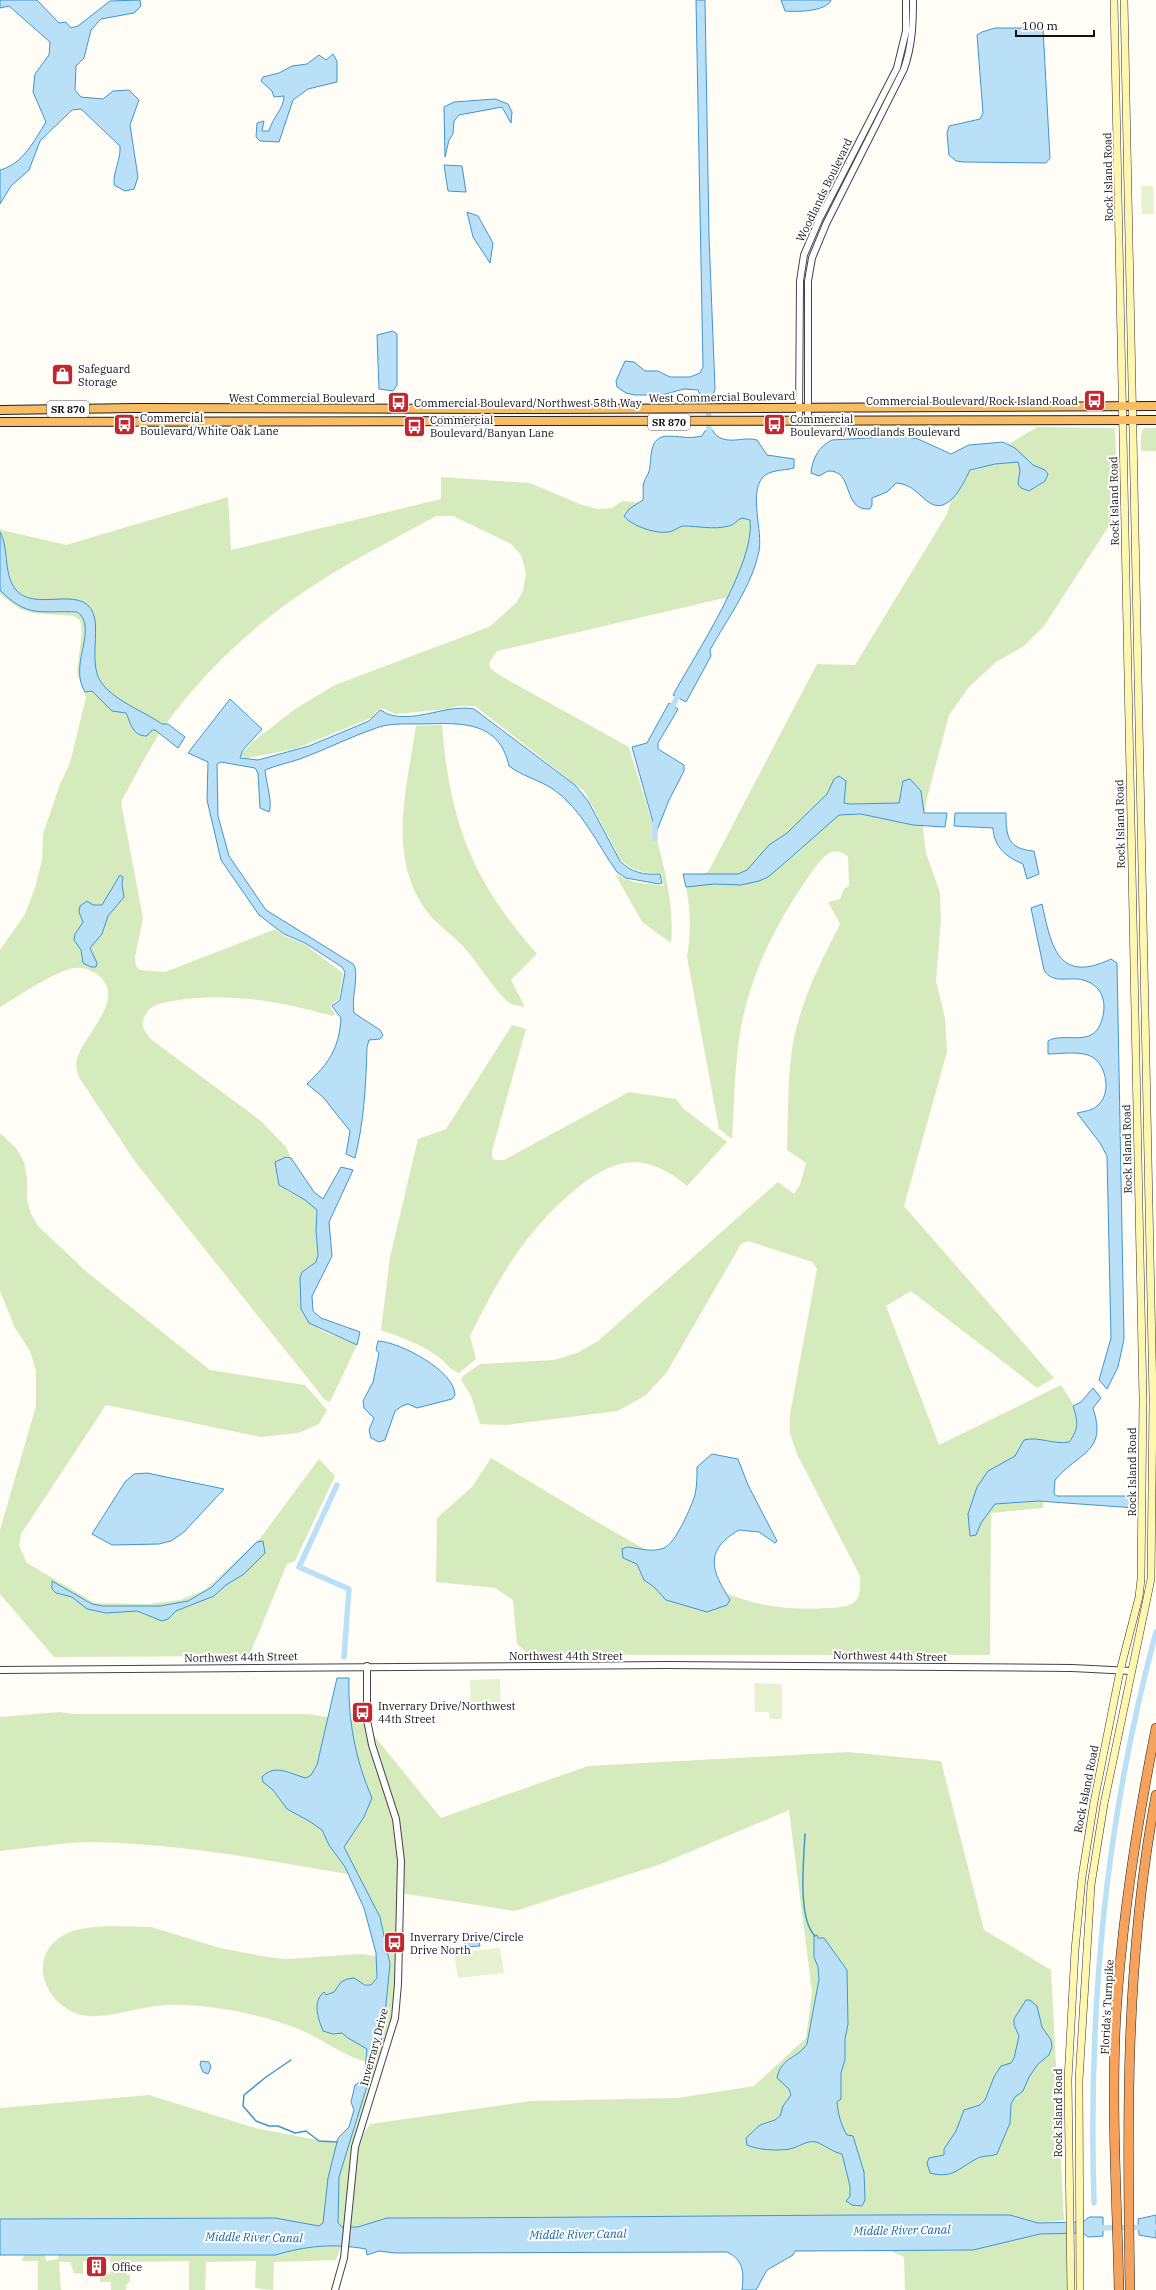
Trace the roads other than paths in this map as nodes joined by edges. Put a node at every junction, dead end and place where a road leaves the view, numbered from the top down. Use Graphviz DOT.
graph roads {
  1 [pos="906,0"];
  2 [pos="913,0"];
  3 [pos="1114,0"];
  4 [pos="1124,0"];
  5 [pos="1124,406"];
  6 [pos="1134,406"];
  7 [pos="1156,406"];
  8 [pos="799,407"];
  9 [pos="808,407"];
  10 [pos="0,410"];
  11 [pos="1124,420"];
  12 [pos="1134,420"];
  13 [pos="1156,420"];
  14 [pos="799,421"];
  15 [pos="808,421"];
  16 [pos="0,422"];
  17 [pos="1140,1588"];
  18 [pos="1150,1589"];
  19 [pos="366,1666"];
  20 [pos="0,1670"];
  21 [pos="1120,1671"];
  22 [pos="1131,1672"];
  23 [pos="1156,1728"];
  24 [pos="1156,1795"];
  25 [pos="335,2290"];
  26 [pos="1071,2290"];
  27 [pos="1080,2290"];
  28 [pos="1118,2290"];
  29 [pos="1130,2290"];
  1 -- 8 [label="street, Woodlands Boulevard"];
  2 -- 9 [label="street, Woodlands Boulevard"];
  3 -- 5 [label="main road, Rock Island Road"];
  4 -- 6 [label="main road, Rock Island Road"];
  5 -- 6 [label="highway, West Commercial Boulevard / SR 870"];
  5 -- 9 [label="highway, West Commercial Boulevard / SR 870"];
  5 -- 11 [label="main road, Rock Island Road"];
  6 -- 7 [label="highway, West Commercial Boulevard / SR 870"];
  6 -- 12 [label="main road, Rock Island Road"];
  8 -- 9 [label="highway, West Commercial Boulevard / SR 870"];
  8 -- 10 [label="highway, West Commercial Boulevard / SR 870"];
  8 -- 14 [label="street, Woodlands Boulevard"];
  9 -- 15 [label="street, Woodlands Boulevard"];
  11 -- 12 [label="highway, West Commercial Boulevard / SR 870"];
  11 -- 15 [label="highway, West Commercial Boulevard / SR 870"];
  11 -- 17 [label="main road, Rock Island Road"];
  12 -- 13 [label="highway, West Commercial Boulevard / SR 870"];
  12 -- 18 [label="main road, Rock Island Road"];
  14 -- 15 [label="highway, West Commercial Boulevard / SR 870"];
  14 -- 16 [label="highway, West Commercial Boulevard / SR 870"];
  17 -- 18 [label="main road"];
  17 -- 21 [label="main road, Rock Island Road"];
  18 -- 22 [label="main road, Rock Island Road"];
  19 -- 20 [label="street, Northwest 44th Street"];
  19 -- 21 [label="street, Northwest 44th Street"];
  19 -- 25 [label="street, Inverrary Drive"];
  21 -- 22 [label="street, Northwest 44th Street"];
  21 -- 26 [label="main road, Rock Island Road"];
  22 -- 27 [label="main road, Rock Island Road"];
  23 -- 28 [label="highway, Florida's Turnpike"];
  24 -- 29 [label="highway, Florida's Turnpike"];
}
